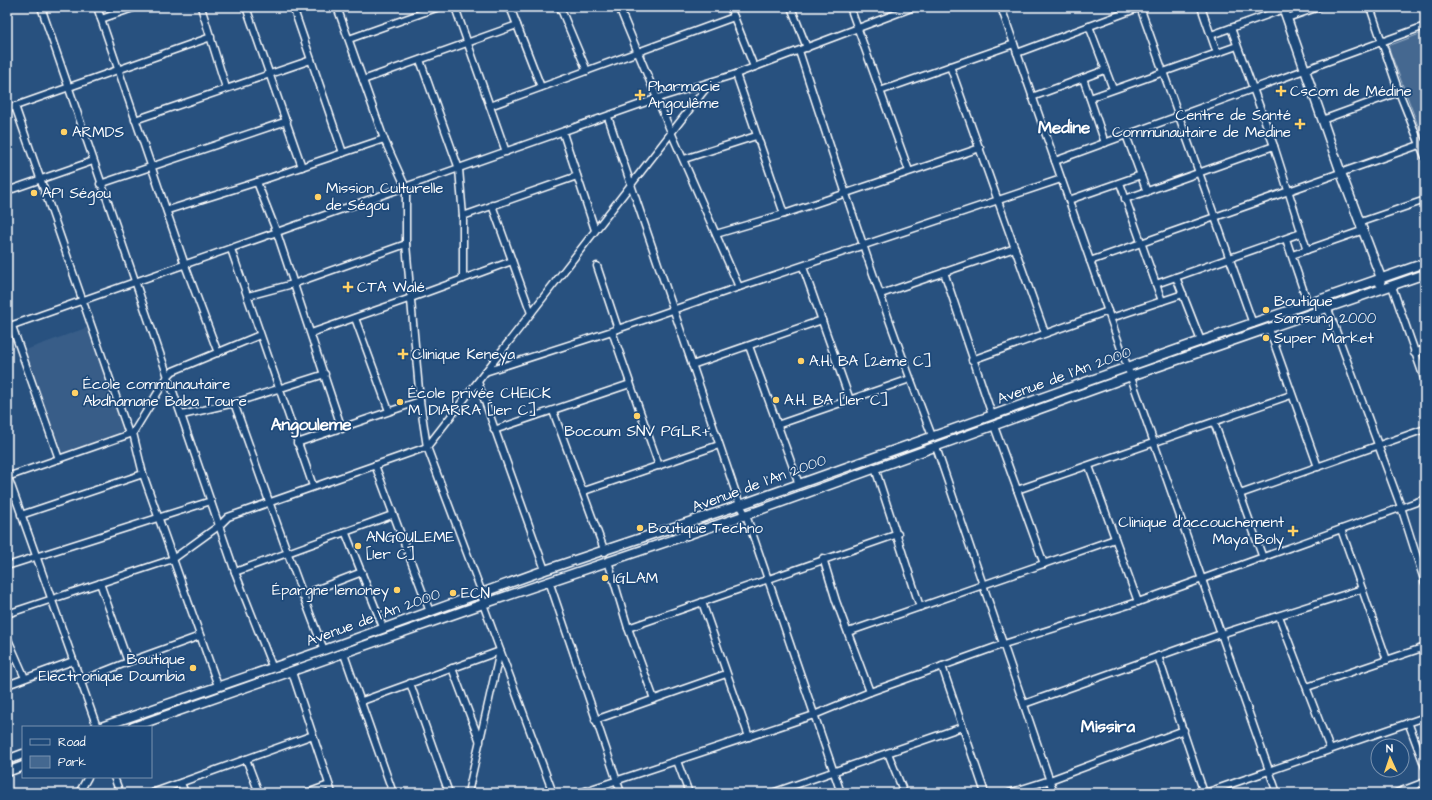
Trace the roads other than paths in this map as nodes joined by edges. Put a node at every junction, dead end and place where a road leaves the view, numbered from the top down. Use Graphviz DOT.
graph roads {
  1 [pos="41,7"];
  2 [pos="97,7"];
  3 [pos="136,7"];
  4 [pos="201,7"];
  5 [pos="246,7"];
  6 [pos="293,7"];
  7 [pos="337,7"];
  8 [pos="439,7"];
  9 [pos="455,7"];
  10 [pos="510,7"];
  11 [pos="560,7"];
  12 [pos="619,7"];
  13 [pos="730,7"];
  14 [pos="791,7"];
  15 [pos="850,7"];
  16 [pos="912,7"];
  17 [pos="1001,7"];
  18 [pos="1140,7"];
  19 [pos="1201,7"];
  20 [pos="1319,7"];
  21 [pos="1370,7"];
  22 [pos="1284,8"];
  23 [pos="734,17"];
  24 [pos="1287,18"];
  25 [pos="101,19"];
  26 [pos="517,25"];
  27 [pos="1089,26"];
  28 [pos="1425,26"];
  29 [pos="858,28"];
  30 [pos="1231,28"];
  31 [pos="1211,35"];
  32 [pos="211,38"];
  33 [pos="349,39"];
  34 [pos="1382,42"];
  35 [pos="467,43"];
  36 [pos="1014,44"];
  37 [pos="1237,46"];
  38 [pos="807,48"];
  39 [pos="638,51"];
  40 [pos="799,51"];
  41 [pos="1017,53"];
  42 [pos="1217,53"];
  43 [pos="311,60"];
  44 [pos="420,60"];
  45 [pos="950,66"];
  46 [pos="754,67"];
  47 [pos="119,70"];
  48 [pos="1105,70"];
  49 [pos="1304,70"];
  50 [pos="587,71"];
  51 [pos="1163,71"];
  52 [pos="271,73"];
  53 [pos="736,74"];
  54 [pos="1083,78"];
  55 [pos="363,80"];
  56 [pos="710,82"];
  57 [pos="541,87"];
  58 [pos="68,88"];
  59 [pos="226,88"];
  60 [pos="1112,89"];
  61 [pos="1253,89"];
  62 [pos="880,91"];
  63 [pos="1399,92"];
  64 [pos="1032,97"];
  65 [pos="658,98"];
  66 [pos="1090,98"];
  67 [pos="15,106"];
  68 [pos="490,106"];
  69 [pos="7,109"];
  70 [pos="1179,116"];
  71 [pos="608,117"];
  72 [pos="135,120"];
  73 [pos="1322,120"];
  74 [pos="287,122"];
  75 [pos="671,132"];
  76 [pos="563,133"];
  77 [pos="1126,135"];
  78 [pos="756,136"];
  79 [pos="384,139"];
  80 [pos="1105,143"];
  81 [pos="1423,144"];
  82 [pos="1274,146"];
  83 [pos="980,148"];
  84 [pos="506,152"];
  85 [pos="343,153"];
  86 [pos="1425,157"];
  87 [pos="684,158"];
  88 [pos="93,161"];
  89 [pos="1055,161"];
  90 [pos="302,167"];
  91 [pos="152,168"];
  92 [pos="459,169"];
  93 [pos="909,171"];
  94 [pos="1199,173"];
  95 [pos="1341,173"];
  96 [pos="1141,175"];
  97 [pos="577,176"];
  98 [pos="40,179"];
  99 [pos="1061,179"];
  100 [pos="257,182"];
  101 [pos="1120,183"];
  102 [pos="100,184"];
  103 [pos="631,184"];
  104 [pos="406,188"];
  105 [pos="7,191"];
  106 [pos="1288,191"];
  107 [pos="1147,192"];
  108 [pos="846,193"];
  109 [pos="1125,199"];
  110 [pos="998,200"];
  111 [pos="1069,200"];
  112 [pos="1425,200"];
  113 [pos="492,206"];
  114 [pos="168,210"];
  115 [pos="784,214"];
  116 [pos="463,216"];
  117 [pos="1215,217"];
  118 [pos="1361,222"];
  119 [pos="595,230"];
  120 [pos="1364,230"];
  121 [pos="276,233"];
  122 [pos="1301,233"];
  123 [pos="716,234"];
  124 [pos="1286,239"];
  125 [pos="1142,243"];
  126 [pos="406,244"];
  127 [pos="864,246"];
  128 [pos="1015,248"];
  129 [pos="231,249"];
  130 [pos="1307,250"];
  131 [pos="1292,255"];
  132 [pos="1230,259"];
  133 [pos="512,261"];
  134 [pos="1090,261"];
  135 [pos="1425,263"];
  136 [pos="185,265"];
  137 [pos="597,266"];
  138 [pos="803,267"];
  139 [pos="944,272"];
  140 [pos="1425,274"];
  141 [pos="1176,277"];
  142 [pos="1381,278"];
  143 [pos="463,279"];
  144 [pos="135,282"];
  145 [pos="293,284"];
  146 [pos="1156,284"];
  147 [pos="1392,286"];
  148 [pos="739,287"];
  149 [pos="1379,290"];
  150 [pos="881,294"];
  151 [pos="1182,294"];
  152 [pos="248,296"];
  153 [pos="411,298"];
  154 [pos="83,301"];
  155 [pos="1162,301"];
  156 [pos="1308,304"];
  157 [pos="1328,309"];
  158 [pos="674,311"];
  159 [pos="1108,312"];
  160 [pos="531,313"];
  161 [pos="355,318"];
  162 [pos="1111,318"];
  163 [pos="822,320"];
  164 [pos="1253,324"];
  165 [pos="10,326"];
  166 [pos="1269,329"];
  167 [pos="615,330"];
  168 [pos="311,333"];
  169 [pos="1045,333"];
  170 [pos="260,335"];
  171 [pos="1201,341"];
  172 [pos="749,346"];
  173 [pos="1425,349"];
  174 [pos="218,353"];
  175 [pos="1414,353"];
  176 [pos="972,360"];
  177 [pos="692,365"];
  178 [pos="1126,367"];
  179 [pos="485,372"];
  180 [pos="325,374"];
  181 [pos="168,376"];
  182 [pos="1131,376"];
  183 [pos="910,379"];
  184 [pos="1425,381"];
  185 [pos="478,382"];
  186 [pos="630,384"];
  187 [pos="278,388"];
  188 [pos="1291,396"];
  189 [pos="850,400"];
  190 [pos="420,401"];
  191 [pos="234,403"];
  192 [pos="389,411"];
  193 [pos="553,411"];
  194 [pos="992,415"];
  195 [pos="182,416"];
  196 [pos="1214,422"];
  197 [pos="778,425"];
  198 [pos="994,426"];
  199 [pos="342,428"];
  200 [pos="1425,429"];
  201 [pos="494,430"];
  202 [pos="131,434"];
  203 [pos="932,436"];
  204 [pos="297,443"];
  205 [pos="1154,443"];
  206 [pos="720,445"];
  207 [pos="1378,446"];
  208 [pos="427,447"];
  209 [pos="936,447"];
  210 [pos="59,459"];
  211 [pos="375,465"];
  212 [pos="659,466"];
  213 [pos="1089,466"];
  214 [pos="1318,467"];
  215 [pos="875,468"];
  216 [pos="143,474"];
  217 [pos="7,476"];
  218 [pos="799,484"];
  219 [pos="313,486"];
  220 [pos="1018,490"];
  221 [pos="584,491"];
  222 [pos="1240,494"];
  223 [pos="1425,499"];
  224 [pos="210,500"];
  225 [pos="270,502"];
  226 [pos="740,505"];
  227 [pos="1400,507"];
  228 [pos="746,514"];
  229 [pos="21,515"];
  230 [pos="392,515"];
  231 [pos="158,517"];
  232 [pos="220,525"];
  233 [pos="1341,529"];
  234 [pos="345,531"];
  235 [pos="898,534"];
  236 [pos="1115,539"];
  237 [pos="605,552"];
  238 [pos="289,553"];
  239 [pos="36,556"];
  240 [pos="823,558"];
  241 [pos="1263,558"];
  242 [pos="173,559"];
  243 [pos="608,561"];
  244 [pos="1044,564"];
  245 [pos="7,566"];
  246 [pos="545,570"];
  247 [pos="235,572"];
  248 [pos="362,572"];
  249 [pos="768,578"];
  250 [pos="1202,580"];
  251 [pos="549,581"];
  252 [pos="1425,582"];
  253 [pos="100,583"];
  254 [pos="983,585"];
  255 [pos="1362,589"];
  256 [pos="482,593"];
  257 [pos="302,595"];
  258 [pos="51,599"];
  259 [pos="702,602"];
  260 [pos="1138,602"];
  261 [pos="483,604"];
  262 [pos="920,607"];
  263 [pos="430,612"];
  264 [pos="7,614"];
  265 [pos="1279,616"];
  266 [pos="382,628"];
  267 [pos="628,628"];
  268 [pos="848,632"];
  269 [pos="1221,634"];
  270 [pos="200,636"];
  271 [pos="7,637"];
  272 [pos="1004,644"];
  273 [pos="1425,647"];
  274 [pos="324,650"];
  275 [pos="500,650"];
  276 [pos="344,654"];
  277 [pos="1158,656"];
  278 [pos="1387,660"];
  279 [pos="73,661"];
  280 [pos="128,662"];
  281 [pos="272,666"];
  282 [pos="942,666"];
  283 [pos="452,668"];
  284 [pos="292,672"];
  285 [pos="726,674"];
  286 [pos="24,678"];
  287 [pos="80,681"];
  288 [pos="410,683"];
  289 [pos="7,685"];
  290 [pos="218,686"];
  291 [pos="1307,687"];
  292 [pos="870,692"];
  293 [pos="654,699"];
  294 [pos="362,701"];
  295 [pos="1024,704"];
  296 [pos="814,715"];
  297 [pos="1425,717"];
  298 [pos="595,720"];
  299 [pos="1408,722"];
  300 [pos="97,726"];
  301 [pos="104,726"];
  302 [pos="136,726"];
  303 [pos="962,727"];
  304 [pos="1184,730"];
  305 [pos="313,736"];
  306 [pos="749,737"];
  307 [pos="480,742"];
  308 [pos="1330,749"];
  309 [pos="888,753"];
  310 [pos="22,754"];
  311 [pos="246,759"];
  312 [pos="7,760"];
  313 [pos="677,761"];
  314 [pos="22,766"];
  315 [pos="1425,768"];
  316 [pos="1269,771"];
  317 [pos="7,772"];
  318 [pos="834,772"];
  319 [pos="87,778"];
  320 [pos="114,778"];
  321 [pos="616,779"];
  322 [pos="1050,780"];
  323 [pos="1425,782"];
  324 [pos="181,783"];
  325 [pos="329,785"];
  326 [pos="79,793"];
  327 [pos="120,793"];
  328 [pos="152,793"];
  329 [pos="184,793"];
  330 [pos="260,793"];
  331 [pos="307,793"];
  332 [pos="332,793"];
  333 [pos="393,793"];
  334 [pos="449,793"];
  335 [pos="468,793"];
  336 [pos="554,793"];
  337 [pos="579,793"];
  338 [pos="621,793"];
  339 [pos="689,793"];
  340 [pos="772,793"];
  341 [pos="841,793"];
  342 [pos="904,793"];
  343 [pos="985,793"];
  344 [pos="1009,793"];
  345 [pos="1054,793"];
  346 [pos="1205,793"];
  347 [pos="1277,793"];
  348 [pos="1396,793"];
  1 -- 58 [label="street"];
  2 -- 25 [label="street"];
  3 -- 25 [label="street"];
  4 -- 32 [label="street"];
  5 -- 52 [label="street"];
  6 -- 43 [label="street"];
  7 -- 33 [label="street"];
  8 -- 33 [label="street"];
  9 -- 35 [label="street"];
  10 -- 26 [label="street"];
  11 -- 50 [label="street"];
  12 -- 39 [label="street"];
  13 -- 23 [label="street"];
  14 -- 38 [label="street"];
  15 -- 29 [label="street"];
  16 -- 29 [label="street"];
  17 -- 36 [label="street"];
  18 -- 27 [label="street"];
  18 -- 51 [label="street"];
  19 -- 31 [label="street"];
  20 -- 24 [label="street"];
  21 -- 34 [label="street"];
  22 -- 24 [label="main road"];
  22 -- 30 [label="street"];
  23 -- 39 [label="street"];
  23 -- 46 [label="street"];
  24 -- 49 [label="main road"];
  25 -- 47 [label="street"];
  26 -- 35 [label="street"];
  26 -- 57 [label="street"];
  27 -- 41 [label="street"];
  27 -- 48 [label="street"];
  28 -- 34 [label="street"];
  29 -- 38 [label="street"];
  29 -- 62 [label="street"];
  30 -- 31 [label="street"];
  30 -- 37 [label="street"];
  31 -- 42 [label="street"];
  32 -- 47 [label="street"];
  32 -- 59 [label="street"];
  33 -- 55 [label="street"];
  34 -- 49 [label="street"];
  34 -- 63 [label="street"];
  35 -- 44 [label="street"];
  35 -- 68 [label="street"];
  36 -- 41 [label="street"];
  36 -- 45 [label="street"];
  37 -- 42 [label="street"];
  37 -- 61 [label="street"];
  38 -- 40 [label="street"];
  39 -- 50 [label="street"];
  39 -- 65 [label="street"];
  40 -- 46 [label="street"];
  40 -- 108 [label="street"];
  41 -- 64 [label="street"];
  42 -- 51 [label="street"];
  43 -- 52 [label="street"];
  43 -- 85 [label="street"];
  44 -- 55 [label="street"];
  44 -- 92 [label="street"];
  45 -- 62 [label="street"];
  45 -- 83 [label="street"];
  46 -- 53 [label="street"];
  47 -- 58 [label="street"];
  47 -- 72 [label="street"];
  48 -- 54 [label="street"];
  48 -- 60 [label="street"];
  49 -- 61 [label="street"];
  49 -- 73 [label="main road"];
  50 -- 57 [label="street"];
  51 -- 60 [label="street"];
  51 -- 70 [label="street"];
  52 -- 59 [label="street"];
  52 -- 74 [label="street"];
  53 -- 56 [label="street"];
  53 -- 78 [label="street"];
  54 -- 64 [label="street"];
  54 -- 66 [label="street"];
  55 -- 79 [label="street"];
  56 -- 65 [label="street"];
  56 -- 75 [label="street"];
  57 -- 68 [label="street"];
  58 -- 67 [label="street"];
  58 -- 88 [label="street"];
  59 -- 72 [label="street"];
  60 -- 66 [label="street"];
  61 -- 70 [label="street"];
  61 -- 82 [label="street"];
  62 -- 93 [label="street"];
  63 -- 73 [label="street"];
  63 -- 81 [label="street"];
  64 -- 89 [label="street"];
  65 -- 71 [label="street"];
  65 -- 75 [label="street"];
  66 -- 80 [label="street"];
  67 -- 69 [label="street"];
  67 -- 98 [label="street"];
  68 -- 84 [label="street"];
  70 -- 77 [label="street"];
  70 -- 94 [label="street"];
  71 -- 76 [label="street"];
  71 -- 103 [label="street"];
  72 -- 91 [label="street"];
  73 -- 95 [label="main road"];
  74 -- 90 [label="street"];
  74 -- 91 [label="street"];
  75 -- 87 [label="street"];
  75 -- 103 [label="street"];
  76 -- 84 [label="street"];
  76 -- 97 [label="street"];
  77 -- 80 [label="street"];
  77 -- 96 [label="street"];
  78 -- 87 [label="street"];
  78 -- 115 [label="street"];
  79 -- 85 [label="street"];
  79 -- 104 [label="street"];
  80 -- 89 [label="street"];
  81 -- 86 [label="street"];
  81 -- 95 [label="street"];
  82 -- 94 [label="street"];
  82 -- 106 [label="street"];
  83 -- 93 [label="street"];
  83 -- 110 [label="street"];
  84 -- 92 [label="street"];
  85 -- 90 [label="street"];
  87 -- 123 [label="street"];
  88 -- 98 [label="street"];
  88 -- 102 [label="street"];
  89 -- 99 [label="street"];
  90 -- 100 [label="street"];
  91 -- 102 [label="street"];
  91 -- 114 [label="street"];
  92 -- 104 [label="street"];
  92 -- 116 [label="street"];
  93 -- 108 [label="street"];
  94 -- 107 [label="street"];
  94 -- 117 [label="street"];
  95 -- 106 [label="street"];
  95 -- 118 [label="main road"];
  96 -- 101 [label="street"];
  96 -- 107 [label="street"];
  97 -- 113 [label="street"];
  97 -- 119 [label="street"];
  98 -- 105 [label="street"];
  98 -- 154 [label="street"];
  99 -- 110 [label="street"];
  99 -- 111 [label="street"];
  100 -- 114 [label="street"];
  100 -- 121 [label="street"];
  101 -- 109 [label="street"];
  101 -- 111 [label="street"];
  102 -- 144 [label="street"];
  103 -- 119 [label="street"];
  103 -- 158 [label="street"];
  104 -- 121 [label="street"];
  104 -- 126 [label="street"];
  106 -- 117 [label="street"];
  106 -- 122 [label="street"];
  107 -- 109 [label="street"];
  108 -- 115 [label="street"];
  108 -- 127 [label="street"];
  109 -- 125 [label="street"];
  110 -- 127 [label="street"];
  110 -- 128 [label="street"];
  111 -- 134 [label="street"];
  112 -- 118 [label="street"];
  113 -- 116 [label="street"];
  113 -- 133 [label="street"];
  114 -- 136 [label="street"];
  115 -- 123 [label="street"];
  116 -- 143 [label="street"];
  117 -- 125 [label="street"];
  117 -- 132 [label="street"];
  118 -- 120 [label="main road"];
  119 -- 160 [label="street"];
  120 -- 130 [label="street"];
  120 -- 142 [label="main road"];
  121 -- 129 [label="street"];
  121 -- 145 [label="street"];
  122 -- 124 [label="street"];
  122 -- 130 [label="street"];
  123 -- 148 [label="street"];
  124 -- 131 [label="street"];
  124 -- 132 [label="street"];
  125 -- 134 [label="street"];
  125 -- 146 [label="street"];
  126 -- 145 [label="street"];
  126 -- 153 [label="street"];
  127 -- 138 [label="street"];
  127 -- 150 [label="street"];
  128 -- 139 [label="street"];
  128 -- 169 [label="street"];
  129 -- 136 [label="street"];
  129 -- 152 [label="street"];
  130 -- 131 [label="street"];
  131 -- 156 [label="street"];
  132 -- 141 [label="street"];
  132 -- 164 [label="street"];
  133 -- 143 [label="street"];
  133 -- 160 [label="street"];
  134 -- 159 [label="street"];
  135 -- 142 [label="main road, Avenue de l'An 2000"];
  136 -- 144 [label="street"];
  136 -- 174 [label="street"];
  137 -- 167 [label="street"];
  138 -- 148 [label="street"];
  138 -- 163 [label="street"];
  139 -- 150 [label="street"];
  139 -- 176 [label="street"];
  140 -- 147 [label="main road, Avenue de l'An 2000"];
  141 -- 146 [label="street"];
  141 -- 151 [label="street"];
  142 -- 149 [label="main road"];
  142 -- 156 [label="main road, Avenue de l'An 2000"];
  143 -- 153 [label="street"];
  144 -- 154 [label="street"];
  144 -- 181 [label="street"];
  145 -- 152 [label="street"];
  145 -- 168 [label="street"];
  146 -- 155 [label="street"];
  147 -- 149 [label="main road, Avenue de l'An 2000"];
  147 -- 175 [label="street"];
  148 -- 158 [label="street"];
  149 -- 157 [label="main road, Avenue de l'An 2000"];
  150 -- 183 [label="street"];
  151 -- 155 [label="street"];
  151 -- 171 [label="street"];
  152 -- 170 [label="street"];
  153 -- 161 [label="street"];
  153 -- 190 [label="street"];
  154 -- 165 [label="street"];
  154 -- 202 [label="street"];
  155 -- 162 [label="street"];
  156 -- 164 [label="main road, Avenue de l'An 2000"];
  157 -- 166 [label="main road, Avenue de l'An 2000"];
  157 -- 207 [label="street"];
  158 -- 167 [label="street"];
  158 -- 177 [label="street"];
  159 -- 162 [label="street"];
  159 -- 169 [label="street"];
  160 -- 179 [label="street"];
  161 -- 168 [label="street"];
  161 -- 192 [label="street"];
  162 -- 178 [label="street"];
  163 -- 172 [label="street"];
  163 -- 189 [label="street"];
  164 -- 171 [label="main road, Avenue de l'An 2000"];
  165 -- 210 [label="street"];
  166 -- 182 [label="main road, Avenue de l'An 2000"];
  166 -- 188 [label="street"];
  167 -- 179 [label="street"];
  167 -- 186 [label="street"];
  168 -- 180 [label="street"];
  169 -- 176 [label="street"];
  170 -- 174 [label="street"];
  170 -- 187 [label="street"];
  171 -- 178 [label="main road, Avenue de l'An 2000"];
  172 -- 177 [label="street"];
  172 -- 197 [label="street"];
  173 -- 175 [label="street"];
  174 -- 181 [label="street"];
  175 -- 184 [label="street"];
  176 -- 194 [label="street"];
  177 -- 206 [label="street"];
  178 -- 182 [label="street"];
  178 -- 194 [label="main road, Avenue de l'An 2000"];
  179 -- 185 [label="street"];
  180 -- 187 [label="street"];
  180 -- 199 [label="street"];
  181 -- 195 [label="street"];
  181 -- 202 [label="street"];
  182 -- 198 [label="main road, Avenue de l'An 2000"];
  182 -- 205 [label="street"];
  183 -- 189 [label="street"];
  183 -- 203 [label="street"];
  185 -- 201 [label="street"];
  185 -- 208 [label="street"];
  186 -- 193 [label="street"];
  186 -- 212 [label="street"];
  187 -- 191 [label="street"];
  187 -- 204 [label="street"];
  188 -- 196 [label="street"];
  188 -- 214 [label="street"];
  189 -- 197 [label="street"];
  190 -- 192 [label="street"];
  190 -- 208 [label="street"];
  191 -- 195 [label="street"];
  191 -- 225 [label="street"];
  192 -- 199 [label="street"];
  193 -- 201 [label="street"];
  193 -- 221 [label="street"];
  194 -- 203 [label="main road, Avenue de l'An 2000"];
  195 -- 224 [label="street"];
  196 -- 205 [label="street"];
  196 -- 222 [label="street"];
  197 -- 218 [label="street"];
  198 -- 209 [label="main road, Avenue de l'An 2000"];
  198 -- 220 [label="street"];
  199 -- 204 [label="street"];
  200 -- 207 [label="street"];
  201 -- 246 [label="street"];
  202 -- 210 [label="street"];
  202 -- 216 [label="street"];
  203 -- 218 [label="main road, Avenue de l'An 2000"];
  204 -- 219 [label="street"];
  205 -- 213 [label="street"];
  205 -- 250 [label="street"];
  206 -- 212 [label="street"];
  206 -- 226 [label="street"];
  207 -- 214 [label="street"];
  207 -- 227 [label="street"];
  208 -- 211 [label="street"];
  208 -- 256 [label="street"];
  209 -- 215 [label="main road, Avenue de l'An 2000"];
  209 -- 254 [label="street"];
  210 -- 217 [label="street"];
  211 -- 219 [label="street"];
  211 -- 230 [label="street"];
  212 -- 221 [label="street"];
  213 -- 220 [label="street"];
  213 -- 236 [label="street"];
  214 -- 222 [label="street"];
  215 -- 228 [label="main road, Avenue de l'An 2000"];
  215 -- 235 [label="street"];
  216 -- 229 [label="street"];
  216 -- 231 [label="street"];
  217 -- 229 [label="street"];
  218 -- 226 [label="main road, Avenue de l'An 2000"];
  219 -- 225 [label="street"];
  220 -- 244 [label="street"];
  221 -- 237 [label="street"];
  222 -- 241 [label="street"];
  223 -- 227 [label="street"];
  224 -- 231 [label="street"];
  224 -- 232 [label="street"];
  225 -- 232 [label="street"];
  225 -- 238 [label="street"];
  226 -- 228 [label="street"];
  226 -- 237 [label="main road, Avenue de l'An 2000"];
  227 -- 233 [label="street"];
  227 -- 252 [label="street"];
  228 -- 243 [label="main road, Avenue de l'An 2000"];
  228 -- 249 [label="street"];
  229 -- 239 [label="street"];
  230 -- 234 [label="street"];
  230 -- 263 [label="street"];
  231 -- 239 [label="street"];
  231 -- 242 [label="street"];
  232 -- 242 [label="street"];
  232 -- 247 [label="street"];
  233 -- 241 [label="street"];
  233 -- 255 [label="street"];
  234 -- 238 [label="street"];
  234 -- 248 [label="street"];
  235 -- 240 [label="street"];
  235 -- 262 [label="street"];
  236 -- 244 [label="street"];
  236 -- 260 [label="street"];
  237 -- 246 [label="main road, Avenue de l'An 2000"];
  238 -- 247 [label="street"];
  238 -- 257 [label="street"];
  239 -- 245 [label="street"];
  239 -- 258 [label="street"];
  240 -- 249 [label="street"];
  240 -- 268 [label="street"];
  241 -- 250 [label="street"];
  242 -- 253 [label="street"];
  242 -- 270 [label="street"];
  243 -- 251 [label="main road, Avenue de l'An 2000"];
  243 -- 267 [label="street"];
  244 -- 254 [label="street"];
  246 -- 256 [label="main road, Avenue de l'An 2000"];
  247 -- 281 [label="street"];
  248 -- 257 [label="street"];
  248 -- 266 [label="street"];
  249 -- 259 [label="street"];
  249 -- 296 [label="street"];
  250 -- 260 [label="street"];
  250 -- 269 [label="street"];
  251 -- 261 [label="main road, Avenue de l'An 2000"];
  251 -- 298 [label="street"];
  253 -- 258 [label="street"];
  253 -- 280 [label="street"];
  254 -- 262 [label="street"];
  254 -- 272 [label="street"];
  255 -- 265 [label="street"];
  255 -- 278 [label="street"];
  256 -- 261 [label="street"];
  256 -- 263 [label="main road, Avenue de l'An 2000"];
  257 -- 274 [label="street"];
  258 -- 264 [label="street"];
  258 -- 279 [label="street"];
  259 -- 267 [label="street"];
  259 -- 285 [label="street"];
  260 -- 272 [label="street"];
  261 -- 275 [label="street"];
  261 -- 276 [label="main road, Avenue de l'An 2000"];
  262 -- 268 [label="street"];
  263 -- 266 [label="main road, Avenue de l'An 2000"];
  265 -- 269 [label="street"];
  265 -- 291 [label="street"];
  266 -- 274 [label="main road, Avenue de l'An 2000"];
  267 -- 293 [label="street"];
  268 -- 292 [label="street"];
  269 -- 277 [label="street"];
  269 -- 316 [label="street"];
  270 -- 280 [label="street"];
  270 -- 290 [label="street"];
  271 -- 286 [label="street"];
  272 -- 282 [label="street"];
  272 -- 295 [label="street"];
  273 -- 278 [label="street"];
  274 -- 281 [label="main road, Avenue de l'An 2000"];
  275 -- 283 [label="street"];
  275 -- 307 [label="street"];
  275 -- 336 [label="street"];
  276 -- 284 [label="main road, Avenue de l'An 2000"];
  276 -- 294 [label="street"];
  277 -- 295 [label="street"];
  277 -- 304 [label="street"];
  278 -- 291 [label="street"];
  279 -- 286 [label="street"];
  279 -- 287 [label="street"];
  280 -- 287 [label="street"];
  281 -- 290 [label="main road, Avenue de l'An 2000"];
  282 -- 292 [label="street"];
  282 -- 303 [label="street"];
  283 -- 288 [label="street"];
  283 -- 307 [label="street"];
  284 -- 302 [label="main road, Avenue de l'An 2000"];
  284 -- 305 [label="street"];
  285 -- 293 [label="street"];
  285 -- 306 [label="street"];
  286 -- 289 [label="street"];
  287 -- 300 [label="street"];
  288 -- 294 [label="street"];
  288 -- 334 [label="street"];
  290 -- 301 [label="main road, Avenue de l'An 2000"];
  291 -- 308 [label="street"];
  292 -- 296 [label="street"];
  293 -- 298 [label="street"];
  294 -- 333 [label="street"];
  295 -- 322 [label="street"];
  296 -- 306 [label="street"];
  296 -- 318 [label="street"];
  297 -- 299 [label="street"];
  298 -- 321 [label="street"];
  299 -- 308 [label="street"];
  299 -- 315 [label="street"];
  303 -- 309 [label="street"];
  303 -- 343 [label="street"];
  304 -- 322 [label="street"];
  304 -- 346 [label="street"];
  305 -- 311 [label="street"];
  305 -- 325 [label="street"];
  306 -- 313 [label="street"];
  307 -- 335 [label="street"];
  308 -- 316 [label="street"];
  309 -- 318 [label="street"];
  309 -- 342 [label="street"];
  310 -- 312 [label="main road"];
  311 -- 324 [label="street"];
  311 -- 330 [label="street"];
  313 -- 321 [label="street"];
  313 -- 339 [label="street"];
  314 -- 317 [label="main road"];
  316 -- 346 [label="street"];
  316 -- 347 [label="street"];
  318 -- 340 [label="street"];
  318 -- 341 [label="street"];
  319 -- 326 [label="street"];
  320 -- 327 [label="street"];
  321 -- 337 [label="street"];
  321 -- 338 [label="street"];
  322 -- 344 [label="street"];
  322 -- 345 [label="street"];
  323 -- 348 [label="street"];
  324 -- 328 [label="street"];
  324 -- 329 [label="street"];
  325 -- 331 [label="street"];
  325 -- 332 [label="street"];
}
